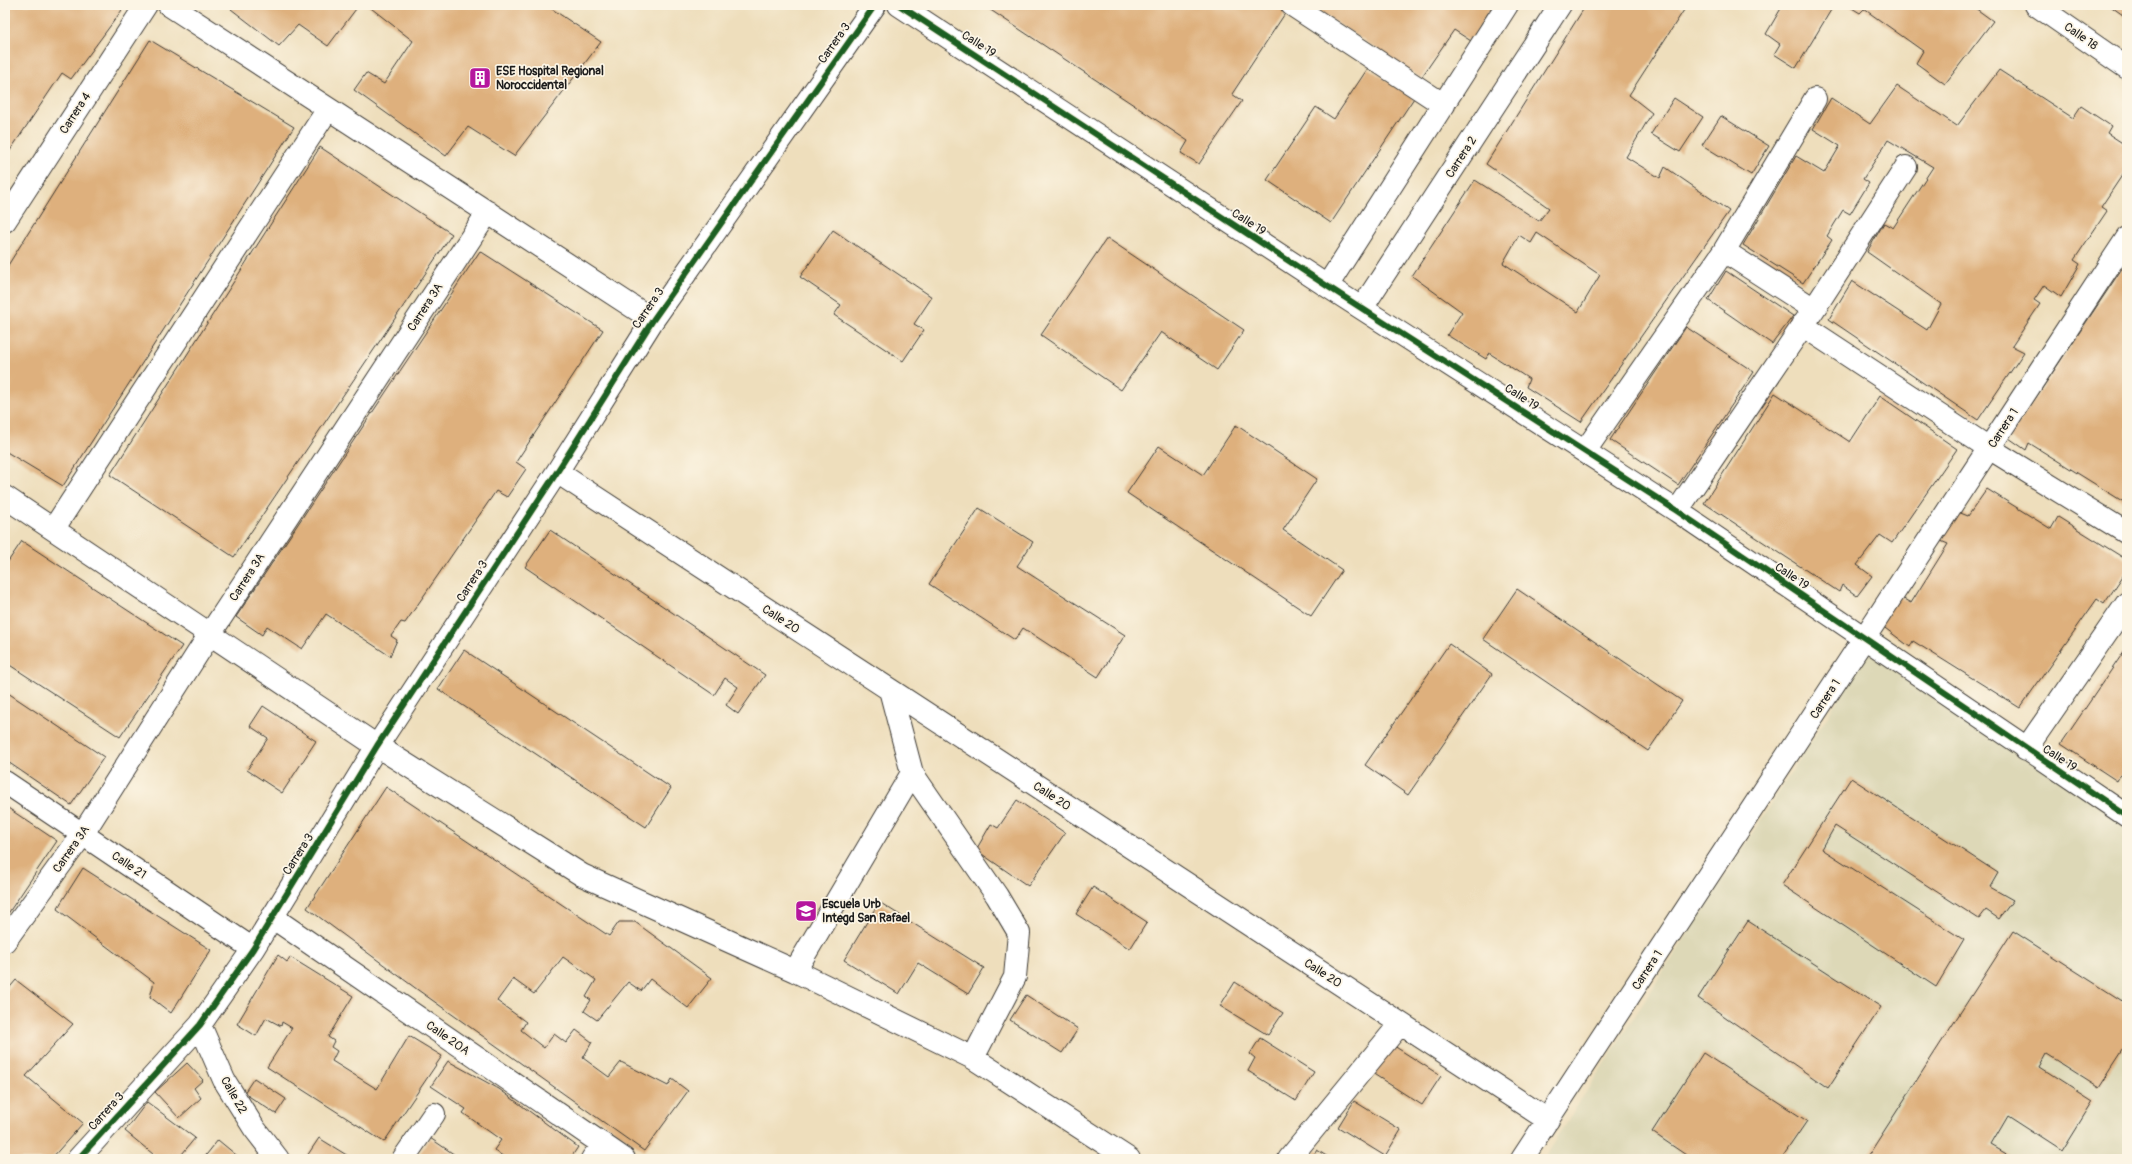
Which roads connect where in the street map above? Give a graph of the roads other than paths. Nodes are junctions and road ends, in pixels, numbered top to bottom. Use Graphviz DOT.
graph roads {
  1 [pos="146,5"];
  2 [pos="170,5"];
  3 [pos="875,5"];
  4 [pos="899,5"];
  5 [pos="1292,5"];
  6 [pos="1507,5"];
  7 [pos="1560,5"];
  8 [pos="2036,5"];
  9 [pos="2127,68"];
  10 [pos="1815,100"];
  11 [pos="1444,105"];
  12 [pos="328,109"];
  13 [pos="1906,167"];
  14 [pos="488,212"];
  15 [pos="5,221"];
  16 [pos="2127,238"];
  17 [pos="1724,251"];
  18 [pos="1327,286"];
  19 [pos="1362,308"];
  20 [pos="1808,317"];
  21 [pos="652,320"];
  22 [pos="1989,448"];
  23 [pos="1585,451"];
  24 [pos="557,472"];
  25 [pos="5,497"];
  26 [pos="1677,511"];
  27 [pos="54,528"];
  28 [pos="2127,533"];
  29 [pos="2127,603"];
  30 [pos="210,634"];
  31 [pos="1864,639"];
  32 [pos="890,690"];
  33 [pos="377,746"];
  34 [pos="2026,749"];
  35 [pos="912,773"];
  36 [pos="5,782"];
  37 [pos="2127,816"];
  38 [pos="82,834"];
  39 [pos="272,917"];
  40 [pos="5,941"];
  41 [pos="253,948"];
  42 [pos="796,971"];
  43 [pos="1400,1024"];
  44 [pos="200,1025"];
  45 [pos="973,1058"];
  46 [pos="434,1114"];
  47 [pos="1548,1120"];
  48 [pos="597,1151"];
  49 [pos="78,1159"];
  50 [pos="278,1159"];
  51 [pos="403,1159"];
  52 [pos="624,1159"];
  53 [pos="1129,1159"];
  54 [pos="1289,1159"];
  55 [pos="1522,1159"];
  1 -- 15 [label="street, Carrera 4"];
  2 -- 12 [label="street"];
  3 -- 21 [label="street, Carrera 3"];
  4 -- 18 [label="street, Calle 19"];
  5 -- 11 [label="street"];
  6 -- 11 [label="street"];
  7 -- 19 [label="street, Carrera 2"];
  8 -- 9 [label="street, Calle 18"];
  10 -- 17 [label="street"];
  11 -- 18 [label="street"];
  12 -- 14 [label="street"];
  12 -- 27 [label="street"];
  13 -- 20 [label="street"];
  14 -- 21 [label="street"];
  14 -- 30 [label="street, Carrera 3A"];
  16 -- 22 [label="street, Carrera 1"];
  17 -- 20 [label="street"];
  17 -- 23 [label="street"];
  18 -- 19 [label="street, Calle 19"];
  19 -- 23 [label="street, Calle 19"];
  20 -- 22 [label="street"];
  20 -- 26 [label="street"];
  21 -- 24 [label="street, Carrera 3"];
  22 -- 28 [label="street"];
  22 -- 31 [label="street, Carrera 1"];
  23 -- 26 [label="street, Calle 19"];
  24 -- 32 [label="street, Calle 20"];
  24 -- 33 [label="street, Carrera 3"];
  25 -- 27 [label="street"];
  26 -- 31 [label="street, Calle 19"];
  27 -- 30 [label="street"];
  29 -- 34 [label="street"];
  30 -- 33 [label="street"];
  30 -- 38 [label="street, Carrera 3A"];
  31 -- 34 [label="street, Calle 19"];
  31 -- 47 [label="street, Carrera 1"];
  32 -- 35 [label="street"];
  32 -- 43 [label="street, Calle 20"];
  33 -- 39 [label="street, Carrera 3"];
  33 -- 42 [label="street"];
  34 -- 37 [label="street, Calle 19"];
  35 -- 42 [label="street"];
  35 -- 45 [label="street"];
  36 -- 38 [label="street, Calle 21"];
  38 -- 40 [label="street, Carrera 3A"];
  38 -- 41 [label="street, Calle 21"];
  39 -- 41 [label="street, Carrera 3"];
  39 -- 48 [label="street, Calle 20A"];
  41 -- 44 [label="street, Carrera 3"];
  42 -- 45 [label="street"];
  43 -- 47 [label="street, Calle 20"];
  43 -- 54 [label="street"];
  44 -- 49 [label="street, Carrera 3"];
  44 -- 50 [label="street, Calle 22"];
  45 -- 53 [label="street"];
  46 -- 51 [label="street"];
  47 -- 55 [label="street, Carrera 1"];
  48 -- 52 [label="street, Calle 20A"];
}
